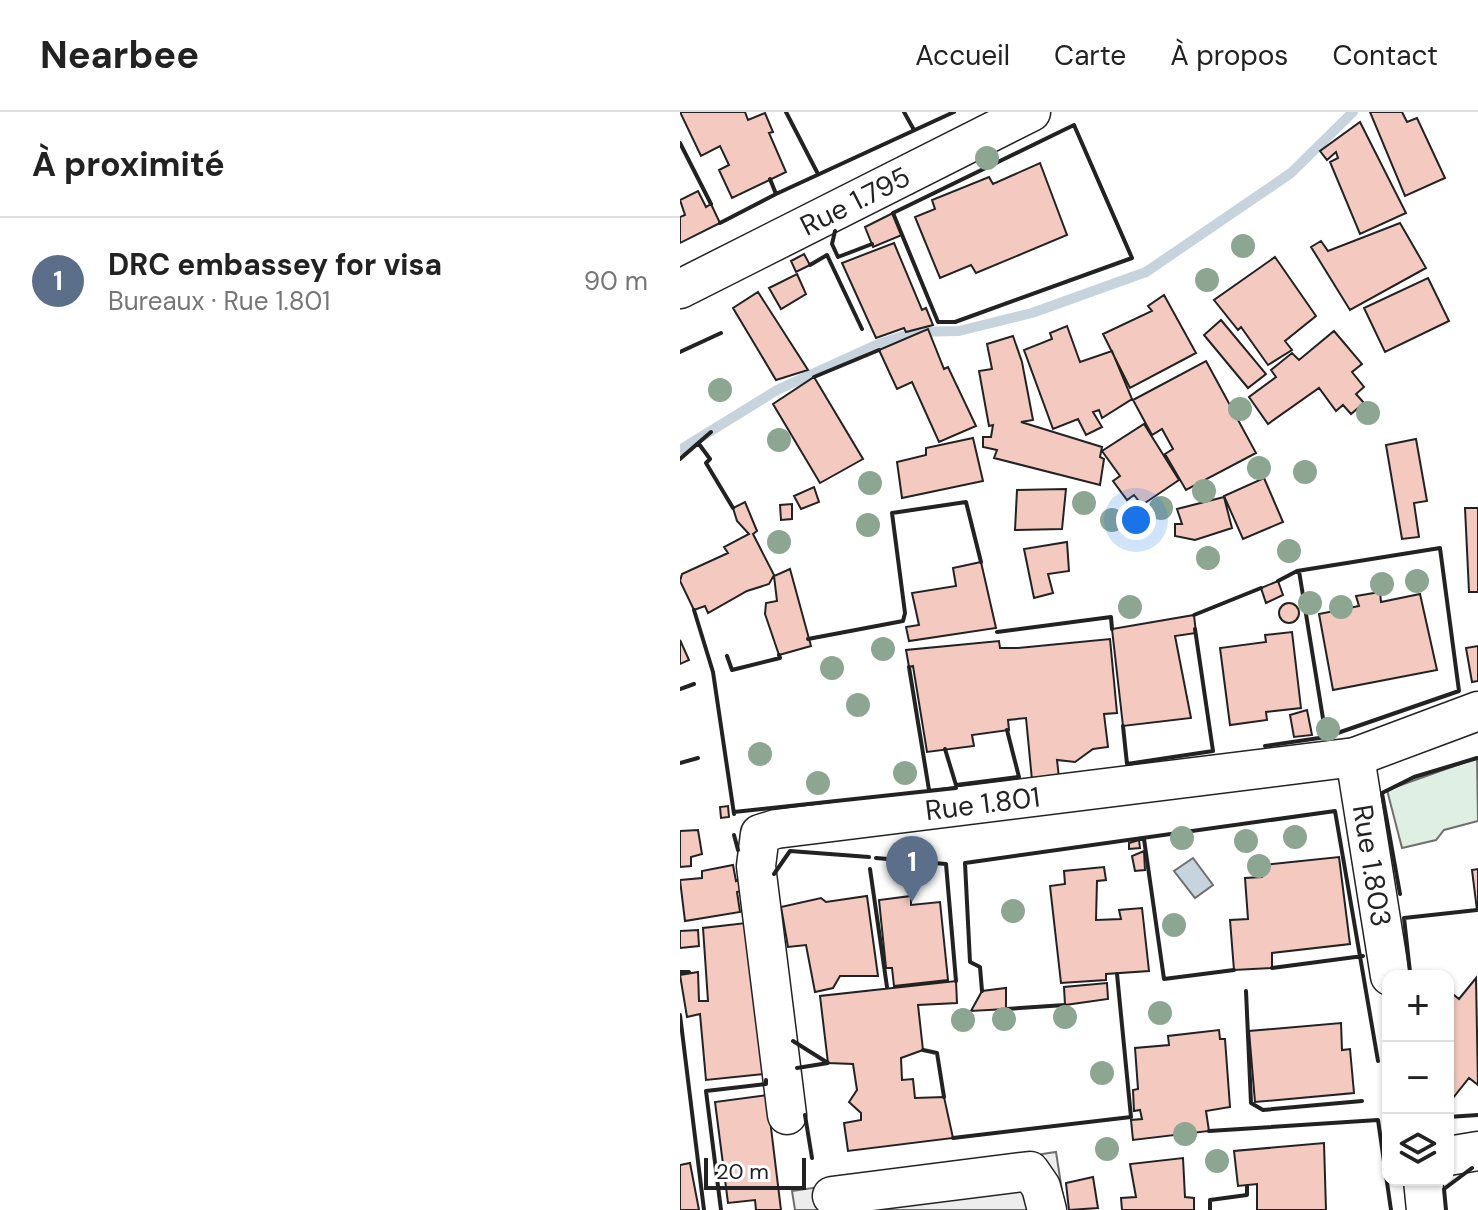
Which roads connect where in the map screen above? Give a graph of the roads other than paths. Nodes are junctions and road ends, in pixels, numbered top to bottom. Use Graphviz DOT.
graph roads {
  1 [pos="1031,112"];
  2 [pos="680,289"];
  3 [pos="1478,711"];
  4 [pos="1355,757"];
  5 [pos="1389,970"];
  6 [pos="787,1115"];
  7 [pos="1478,1151"];
  8 [pos="1454,1155"];
  9 [pos="1424,1186"];
  10 [pos="832,1196"];
  11 [pos="880,1200"];
  12 [pos="1047,1210"];
  13 [pos="1426,1210"];
  1 -- 2 [label="street, Rue 1.795"];
  3 -- 4 [label="street, Rue 1.801"];
  4 -- 5 [label="street, Rue 1.803"];
  4 -- 6 [label="street, Rue 1.801"];
  7 -- 8 [label="street"];
  9 -- 13 [label="street"];
  10 -- 11 [label="street"];
  11 -- 12 [label="street"];
}
